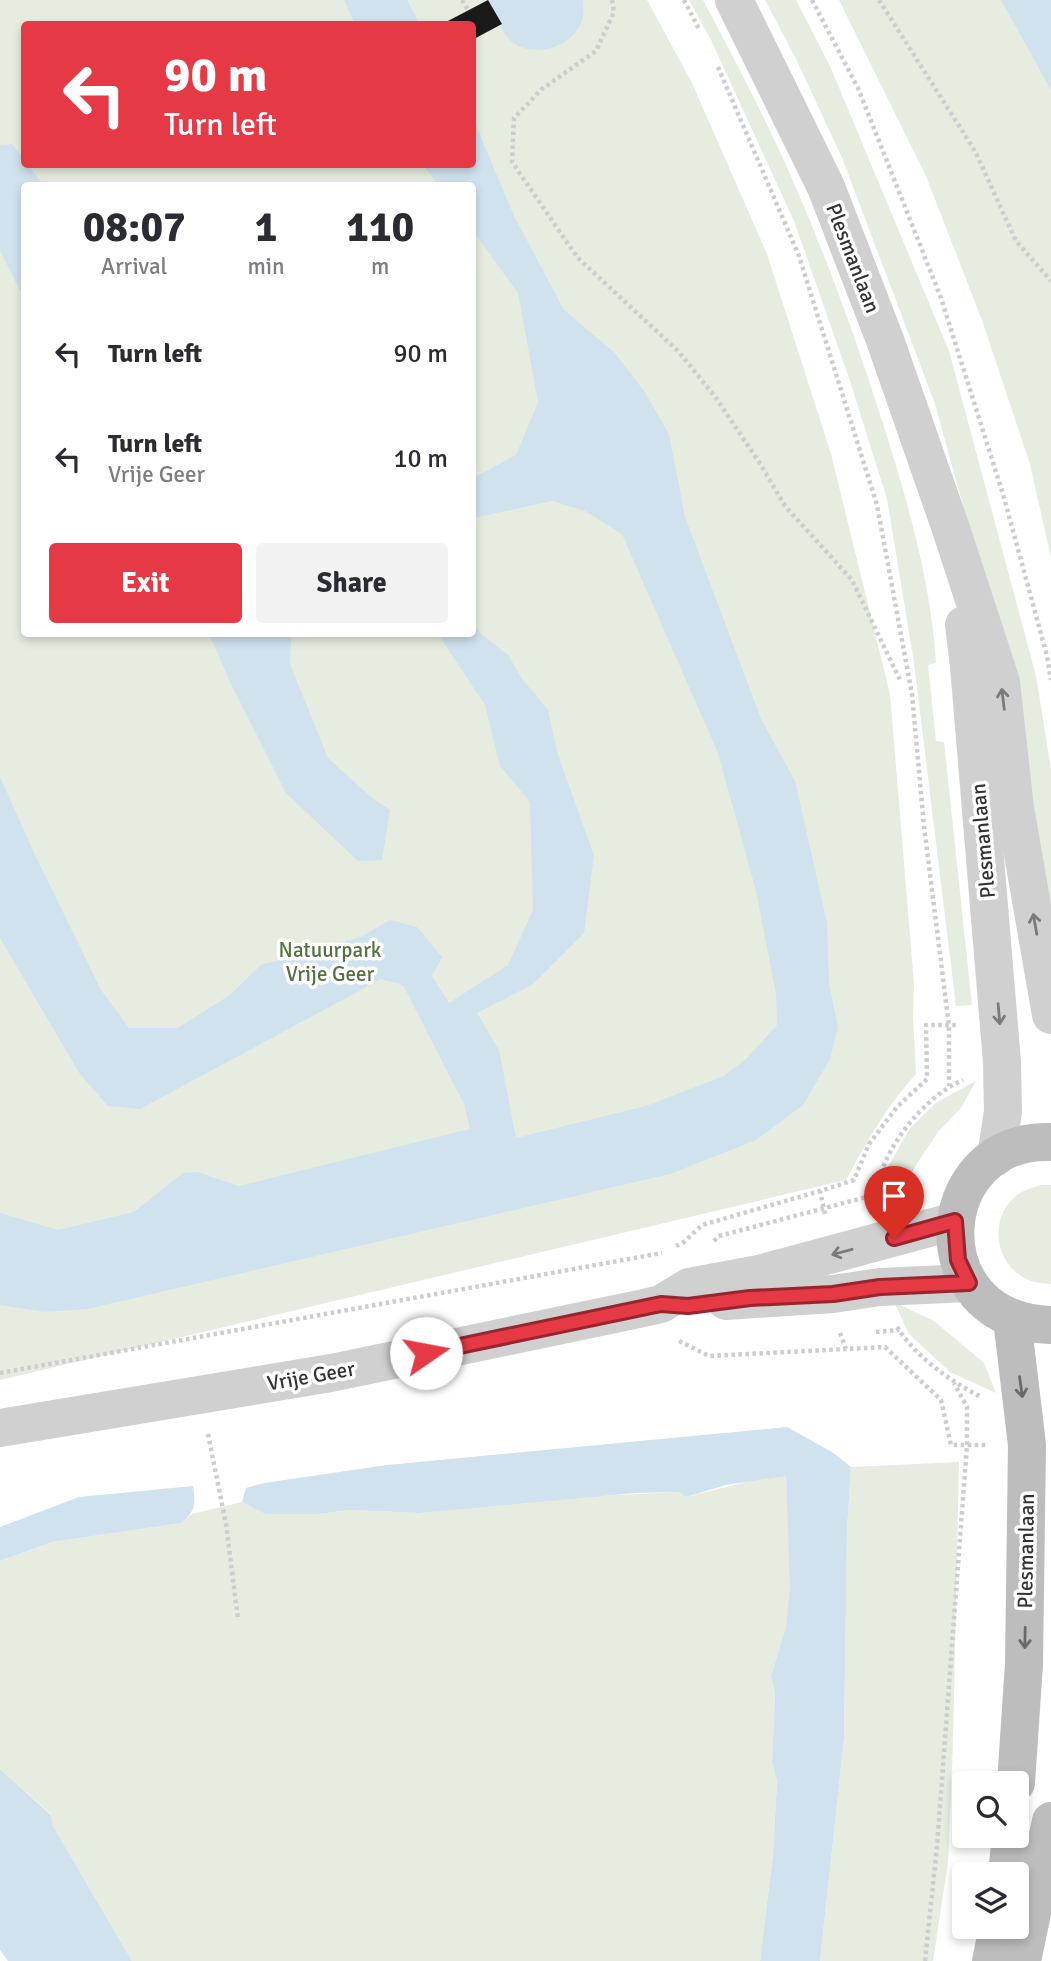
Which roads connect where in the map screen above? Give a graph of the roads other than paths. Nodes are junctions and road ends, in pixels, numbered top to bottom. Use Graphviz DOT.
graph roads {
  1 [pos="734,0"];
  2 [pos="950,526"];
  3 [pos="1051,1015"];
  4 [pos="1051,1142"];
  5 [pos="996,1157"];
  6 [pos="955,1221"];
  7 [pos="969,1283"];
  8 [pos="661,1304"];
  9 [pos="1012,1319"];
  10 [pos="1051,1325"];
  11 [pos="0,1428"];
  12 [pos="1017,1771"];
  13 [pos="1051,1821"];
  14 [pos="995,1939"];
  15 [pos="990,1961"];
  16 [pos="1023,1961"];
  1 -- 2 [label="street, Plesmanlaan"];
  3 -- 2 [label="street, Plesmanlaan, one-way"];
  2 -- 5 [label="street, Plesmanlaan, one-way"];
  4 -- 5 [label="main road"];
  5 -- 6 [label="main road"];
  6 -- 7 [label="main road"];
  6 -- 8 [label="street, Vrije Geer, one-way"];
  7 -- 8 [label="street, Vrije Geer"];
  7 -- 9 [label="main road"];
  8 -- 11 [label="street, Vrije Geer"];
  9 -- 10 [label="main road"];
  9 -- 12 [label="main road, Plesmanlaan, one-way"];
  13 -- 16 [label="main road"];
  14 -- 15 [label="main road"];
}
